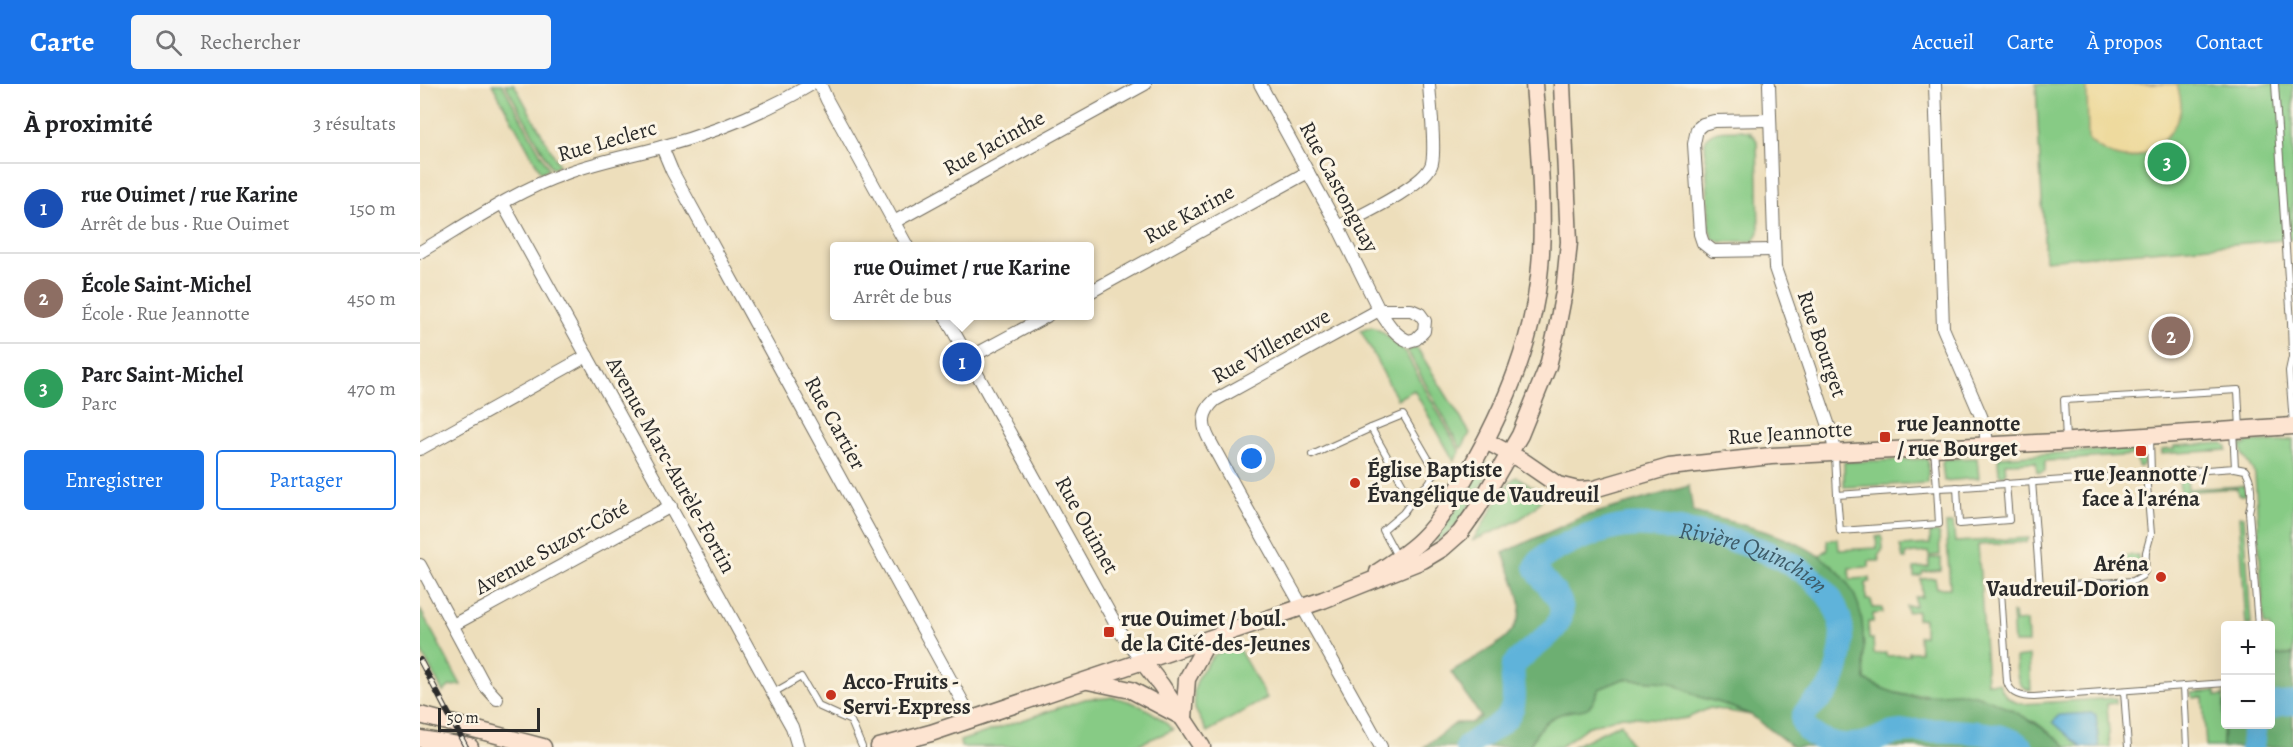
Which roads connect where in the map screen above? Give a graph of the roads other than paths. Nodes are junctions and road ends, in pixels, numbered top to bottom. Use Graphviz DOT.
graph roads {
  1 [pos="812,84"];
  2 [pos="820,84"];
  3 [pos="1145,84"];
  4 [pos="1260,84"];
  5 [pos="1429,84"];
  6 [pos="1534,84"];
  7 [pos="1562,84"];
  8 [pos="1769,84"];
  9 [pos="1935,84"];
  10 [pos="2275,84"];
  11 [pos="1770,120"];
  12 [pos="662,147"];
  13 [pos="1308,172"];
  14 [pos="502,204"];
  15 [pos="894,222"];
  16 [pos="1338,227"];
  17 [pos="906,242"];
  18 [pos="1773,250"];
  19 [pos="420,252"];
  20 [pos="1094,289"];
  21 [pos="1379,310"];
  22 [pos="948,320"];
  23 [pos="1038,320"];
  24 [pos="587,356"];
  25 [pos="969,358"];
  26 [pos="2293,426"];
  27 [pos="1371,428"];
  28 [pos="2236,429"];
  29 [pos="2150,436"];
  30 [pos="1486,441"];
  31 [pos="2066,441"];
  32 [pos="1987,445"];
  33 [pos="420,448"];
  34 [pos="1934,448"];
  35 [pos="1835,451"];
  36 [pos="1510,453"];
  37 [pos="1312,456"];
  38 [pos="2235,468"];
  39 [pos="2149,474"];
  40 [pos="2032,481"];
  41 [pos="2006,483"];
  42 [pos="1428,484"];
  43 [pos="1957,487"];
  44 [pos="1936,488"];
  45 [pos="1838,495"];
  46 [pos="1413,498"];
  47 [pos="1452,501"];
  48 [pos="671,506"];
  49 [pos="1398,558"];
  50 [pos="420,565"];
  51 [pos="1355,587"];
  52 [pos="2040,587"];
  53 [pos="1301,607"];
  54 [pos="2258,621"];
  55 [pos="453,625"];
  56 [pos="1209,639"];
  57 [pos="1143,662"];
  58 [pos="1085,681"];
  59 [pos="2221,683"];
  60 [pos="2184,686"];
  61 [pos="2124,691"];
  62 [pos="773,693"];
  63 [pos="497,699"];
  64 [pos="420,716"];
  65 [pos="1184,718"];
  66 [pos="972,719"];
  67 [pos="420,739"];
  68 [pos="470,747"];
  69 [pos="543,747"];
  70 [pos="798,747"];
  71 [pos="862,747"];
  72 [pos="879,747"];
  73 [pos="1202,747"];
  74 [pos="1381,747"];
  75 [pos="2128,747"];
  76 [pos="2187,747"];
  1 -- 12 [label="street, Rue Leclerc"];
  2 -- 15 [label="street"];
  3 -- 15 [label="street, Rue Jacinthe"];
  4 -- 13 [label="street, Rue Castonguay"];
  5 -- 16 [label="street"];
  6 -- 30 [label="main road"];
  7 -- 36 [label="main road"];
  8 -- 11 [label="street, Rue Bourget"];
  9 -- 32 [label="street"];
  10 -- 26 [label="lane"];
  11 -- 18 [label="street, Rue Bourget"];
  11 -- 18 [label="street"];
  12 -- 14 [label="street, Rue Leclerc"];
  12 -- 66 [label="street, Rue Cartier"];
  13 -- 16 [label="street, Rue Castonguay"];
  13 -- 20 [label="street, Rue Karine"];
  14 -- 19 [label="street, Rue Leclerc"];
  14 -- 24 [label="street, Avenue Marc-Aurèle-Fortin"];
  15 -- 17 [label="street"];
  16 -- 21 [label="street, Rue Castonguay"];
  18 -- 35 [label="street, Rue Bourget"];
  21 -- 53 [label="street, Rue Villeneuve"];
  22 -- 25 [label="street, Rue Ouimet"];
  23 -- 25 [label="street"];
  24 -- 33 [label="street"];
  24 -- 48 [label="street, Avenue Marc-Aurèle-Fortin"];
  25 -- 57 [label="street, Rue Ouimet"];
  26 -- 28 [label="main road, Rue Jeannotte"];
  27 -- 37 [label="lane"];
  27 -- 42 [label="lane"];
  27 -- 46 [label="lane"];
  28 -- 29 [label="main road, Rue Jeannotte"];
  28 -- 31 [label="lane"];
  28 -- 38 [label="lane"];
  29 -- 31 [label="main road, Rue Jeannotte"];
  29 -- 39 [label="lane"];
  30 -- 36 [label="main road, Rue Jeannotte"];
  30 -- 47 [label="main road"];
  31 -- 32 [label="main road, Rue Jeannotte"];
  32 -- 34 [label="main road, Rue Jeannotte"];
  34 -- 35 [label="main road, Rue Jeannotte"];
  34 -- 44 [label="lane"];
  35 -- 36 [label="main road, Rue Jeannotte"];
  35 -- 45 [label="lane"];
  36 -- 51 [label="main road"];
  38 -- 39 [label="lane"];
  38 -- 54 [label="lane"];
  39 -- 40 [label="lane"];
  39 -- 52 [label="lane"];
  40 -- 41 [label="lane"];
  40 -- 52 [label="lane"];
  41 -- 43 [label="lane"];
  41 -- 43 [label="lane"];
  42 -- 46 [label="lane"];
  42 -- 47 [label="lane"];
  43 -- 44 [label="lane"];
  44 -- 45 [label="lane"];
  44 -- 45 [label="lane"];
  46 -- 49 [label="lane"];
  47 -- 49 [label="main road"];
  48 -- 55 [label="street, Avenue Suzor-Côté"];
  48 -- 62 [label="street, Avenue Marc-Aurèle-Fortin"];
  49 -- 51 [label="main road"];
  50 -- 55 [label="street"];
  51 -- 53 [label="main road"];
  52 -- 61 [label="lane"];
  53 -- 56 [label="main road"];
  53 -- 74 [label="street, Rue Villeneuve"];
  55 -- 63 [label="street"];
  56 -- 57 [label="main road"];
  56 -- 65 [label="main road"];
  57 -- 58 [label="main road"];
  57 -- 65 [label="main road, Rue Ouimet"];
  58 -- 65 [label="main road"];
  58 -- 66 [label="main road"];
  59 -- 60 [label="lane"];
  60 -- 61 [label="lane"];
  60 -- 76 [label="lane"];
  61 -- 75 [label="lane"];
  62 -- 70 [label="street, Avenue Marc-Aurèle-Fortin"];
  62 -- 71 [label="lane"];
  64 -- 69 [label="main road"];
  65 -- 73 [label="main road, Rue Ouimet"];
  66 -- 72 [label="main road"];
  67 -- 68 [label="main road"];
}
